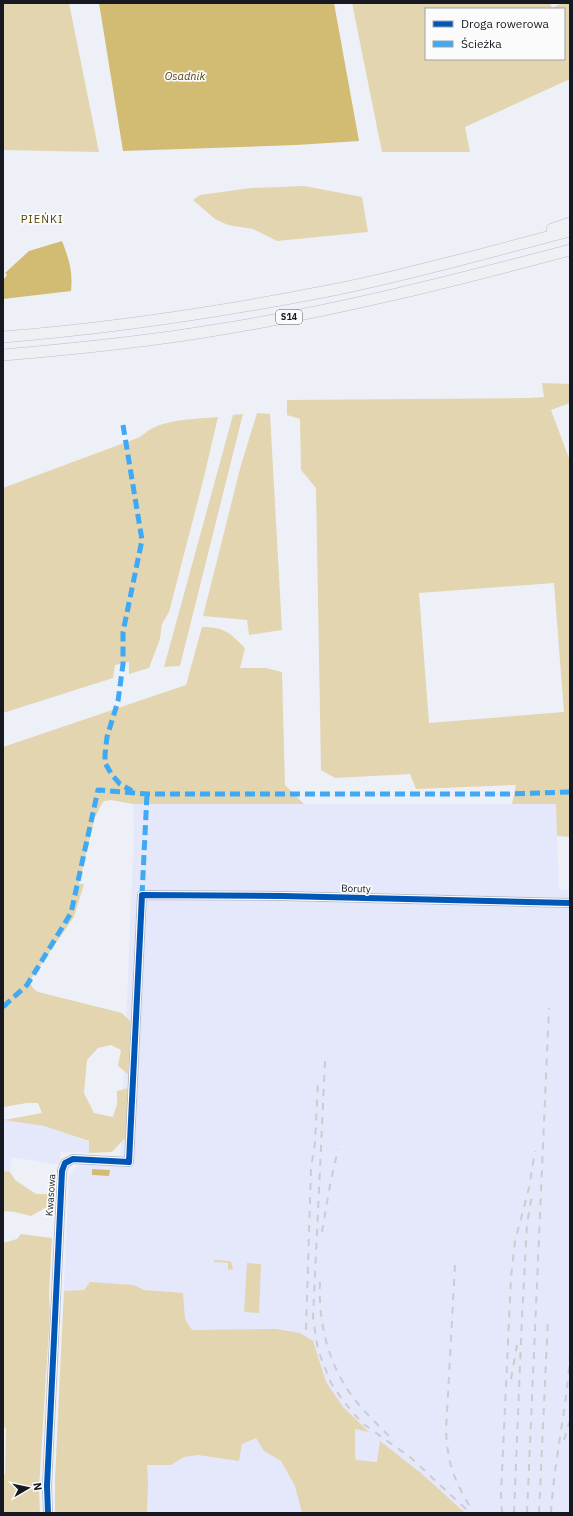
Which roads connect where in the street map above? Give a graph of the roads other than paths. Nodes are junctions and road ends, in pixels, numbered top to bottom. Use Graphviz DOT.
graph roads {
  1 [pos="570,223"];
  2 [pos="570,231"];
  3 [pos="570,250"];
  4 [pos="471,257"];
  5 [pos="3,337"];
  6 [pos="3,355"];
  7 [pos="142,895"];
  8 [pos="570,903"];
  9 [pos="48,1513"];
  1 -- 4 [label="highway"];
  2 -- 4 [label="highway, S14"];
  3 -- 6 [label="highway, S14"];
  4 -- 5 [label="highway, S14"];
  7 -- 8 [label="street, Boruty"];
  7 -- 9 [label="street, Kwasowa"];
}
